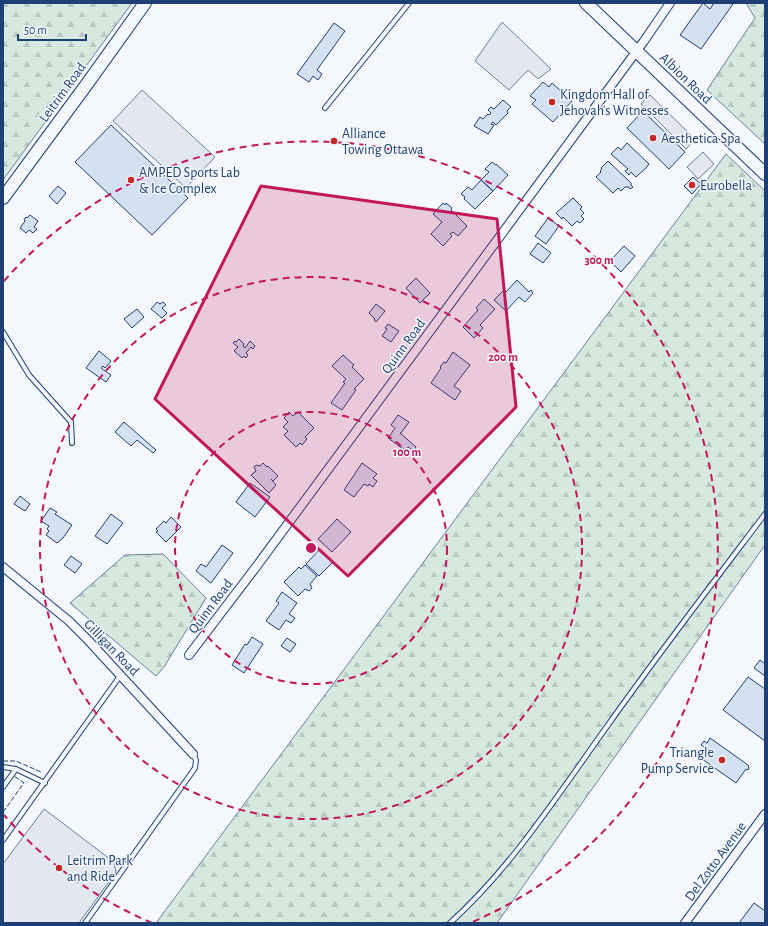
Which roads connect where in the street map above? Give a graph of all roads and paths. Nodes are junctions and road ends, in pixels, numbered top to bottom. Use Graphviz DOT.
graph roads {
  1 [pos="145,3"];
  2 [pos="409,3"];
  3 [pos="586,3"];
  4 [pos="670,3"];
  5 [pos="636,51"];
  6 [pos="325,108"];
  7 [pos="765,174"];
  8 [pos="3,198"];
  9 [pos="3,332"];
  10 [pos="72,443"];
  11 [pos="765,514"];
  12 [pos="3,567"];
  13 [pos="189,655"];
  14 [pos="120,676"];
  15 [pos="193,754"];
  16 [pos="3,767"];
  17 [pos="16,769"];
  18 [pos="45,782"];
  19 [pos="3,787"];
  20 [pos="765,814"];
  21 [pos="3,840"];
  22 [pos="85,923"];
  23 [pos="450,923"];
  24 [pos="685,923"];
  1 -- 8 [label="main road, Leitrim Road"];
  2 -- 6 [label="lane"];
  3 -- 5 [label="main road, Albion Road"];
  4 -- 5 [label="street, Quinn Road"];
  5 -- 7 [label="main road, Albion Road"];
  5 -- 13 [label="street, Quinn Road"];
  9 -- 10 [label="lane"];
  11 -- 23 [label="lane"];
  12 -- 14 [label="street, Gilligan Road"];
  14 -- 15 [label="street, Gilligan Road"];
  14 -- 18 [label="lane"];
  15 -- 22 [label="lane"];
  16 -- 17 [label="lane"];
  17 -- 18 [label="lane"];
  17 -- 19 [label="lane"];
  18 -- 21 [label="lane"];
  20 -- 24 [label="street, Del Zotto Avenue"];
}
